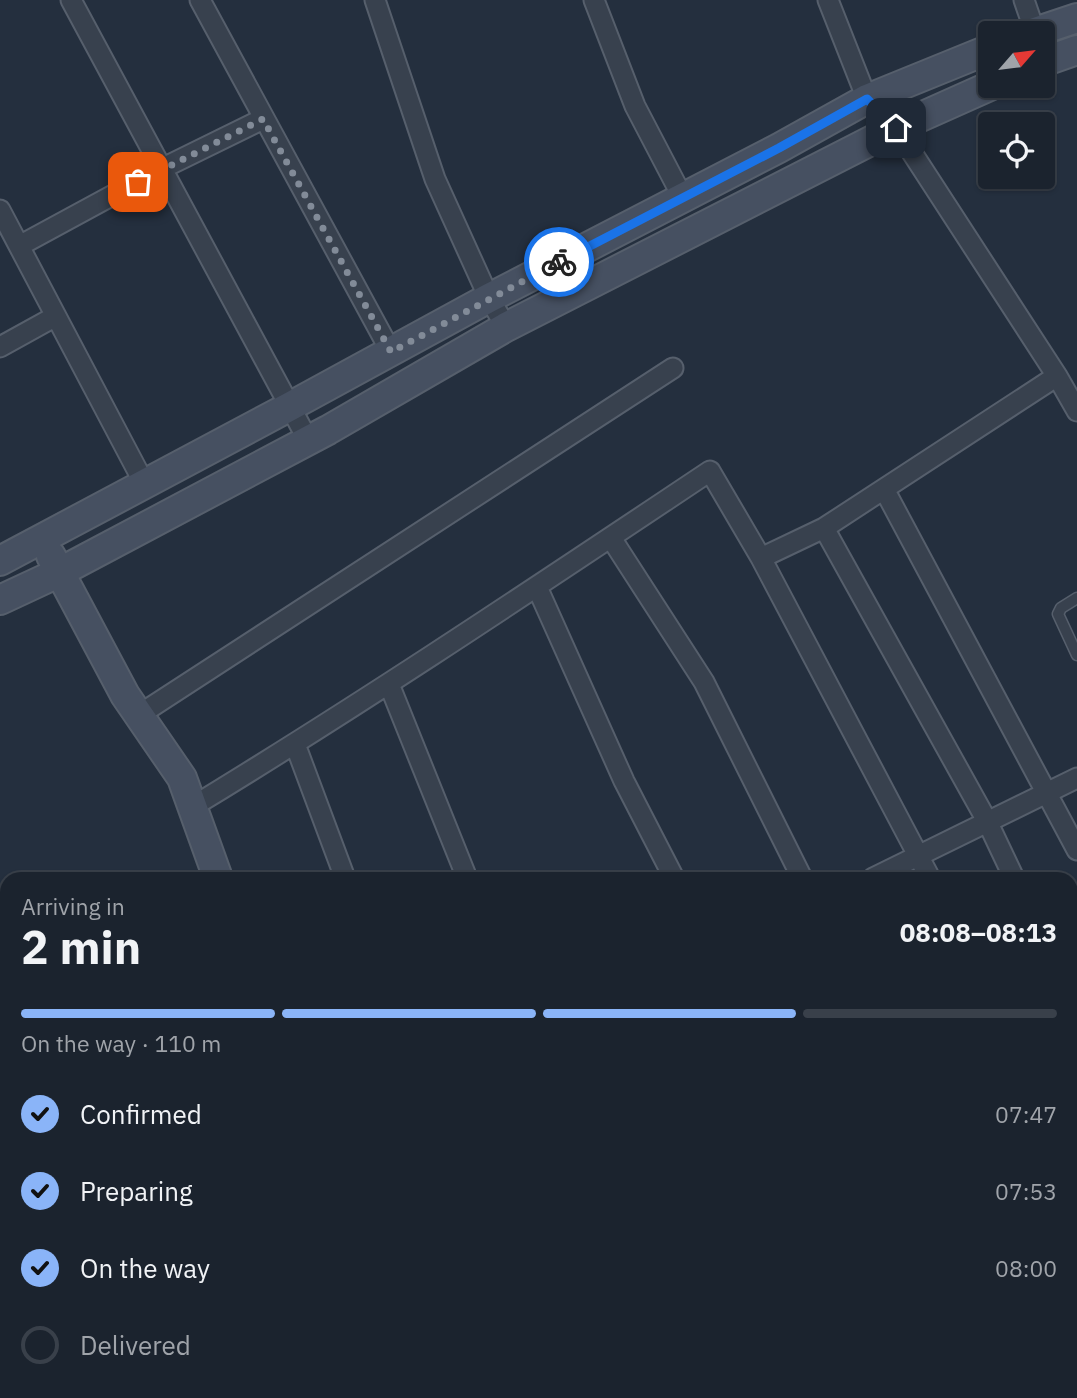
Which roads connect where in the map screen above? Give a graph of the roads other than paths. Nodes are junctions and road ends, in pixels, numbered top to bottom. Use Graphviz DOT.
graph roads {
  1 [pos="71,0"];
  2 [pos="200,0"];
  3 [pos="375,0"];
  4 [pos="594,0"];
  5 [pos="828,0"];
  6 [pos="1024,0"];
  7 [pos="1077,18"];
  8 [pos="1030,21"];
  9 [pos="1055,26"];
  10 [pos="1077,50"];
  11 [pos="978,55"];
  12 [pos="1055,58"];
  13 [pos="978,91"];
  14 [pos="867,99"];
  15 [pos="263,119"];
  16 [pos="896,128"];
  17 [pos="161,169"];
  18 [pos="683,198"];
  19 [pos="0,210"];
  20 [pos="19,246"];
  21 [pos="489,298"];
  22 [pos="56,316"];
  23 [pos="506,327"];
  24 [pos="0,347"];
  25 [pos="391,352"];
  26 [pos="673,368"];
  27 [pos="1057,376"];
  28 [pos="289,407"];
  29 [pos="1077,411"];
  30 [pos="308,440"];
  31 [pos="144,483"];
  32 [pos="884,489"];
  33 [pos="824,528"];
  34 [pos="611,538"];
  35 [pos="41,539"];
  36 [pos="761,558"];
  37 [pos="0,561"];
  38 [pos="60,572"];
  39 [pos="537,587"];
  40 [pos="1077,598"];
  41 [pos="0,600"];
  42 [pos="1077,655"];
  43 [pos="389,684"];
  44 [pos="139,715"];
  45 [pos="295,744"];
  46 [pos="1077,778"];
  47 [pos="1047,793"];
  48 [pos="192,807"];
  49 [pos="987,821"];
  50 [pos="1077,850"];
  51 [pos="919,858"];
  52 [pos="216,872"];
  53 [pos="343,872"];
  54 [pos="465,872"];
  55 [pos="671,872"];
  56 [pos="799,872"];
  57 [pos="887,872"];
  58 [pos="927,872"];
  59 [pos="1011,872"];
  1 -- 17 [label="street"];
  2 -- 15 [label="street"];
  3 -- 21 [label="street"];
  4 -- 18 [label="street"];
  5 -- 14 [label="street"];
  6 -- 8 [label="street"];
  7 -- 9 [label="street"];
  10 -- 12 [label="street"];
  11 -- 14 [label="street"];
  13 -- 16 [label="street"];
  14 -- 16 [label="street"];
  14 -- 18 [label="street"];
  15 -- 17 [label="street"];
  15 -- 25 [label="street"];
  16 -- 23 [label="street"];
  16 -- 27 [label="street"];
  17 -- 20 [label="street"];
  17 -- 28 [label="street"];
  18 -- 21 [label="street"];
  19 -- 20 [label="street"];
  20 -- 22 [label="street"];
  21 -- 23 [label="street"];
  21 -- 25 [label="street"];
  22 -- 24 [label="street"];
  22 -- 31 [label="street"];
  23 -- 30 [label="street"];
  25 -- 28 [label="street"];
  26 -- 44 [label="street"];
  27 -- 29 [label="street"];
  27 -- 32 [label="street"];
  28 -- 30 [label="street"];
  28 -- 31 [label="street"];
  30 -- 38 [label="street"];
  31 -- 35 [label="street"];
  32 -- 33 [label="street"];
  32 -- 47 [label="street"];
  33 -- 36 [label="street"];
  33 -- 49 [label="street"];
  34 -- 36 [label="street"];
  34 -- 39 [label="street"];
  34 -- 56 [label="street"];
  35 -- 37 [label="street"];
  35 -- 38 [label="street"];
  36 -- 51 [label="street"];
  38 -- 41 [label="street"];
  38 -- 44 [label="street"];
  39 -- 43 [label="street"];
  39 -- 55 [label="street"];
  40 -- 42 [label="lane"];
  43 -- 45 [label="street"];
  43 -- 54 [label="street"];
  44 -- 48 [label="street"];
  45 -- 48 [label="street"];
  45 -- 53 [label="street"];
  46 -- 47 [label="street"];
  47 -- 49 [label="street"];
  47 -- 50 [label="street"];
  48 -- 52 [label="street"];
  49 -- 51 [label="street"];
  49 -- 59 [label="street"];
  51 -- 57 [label="street"];
  51 -- 58 [label="street"];
}
